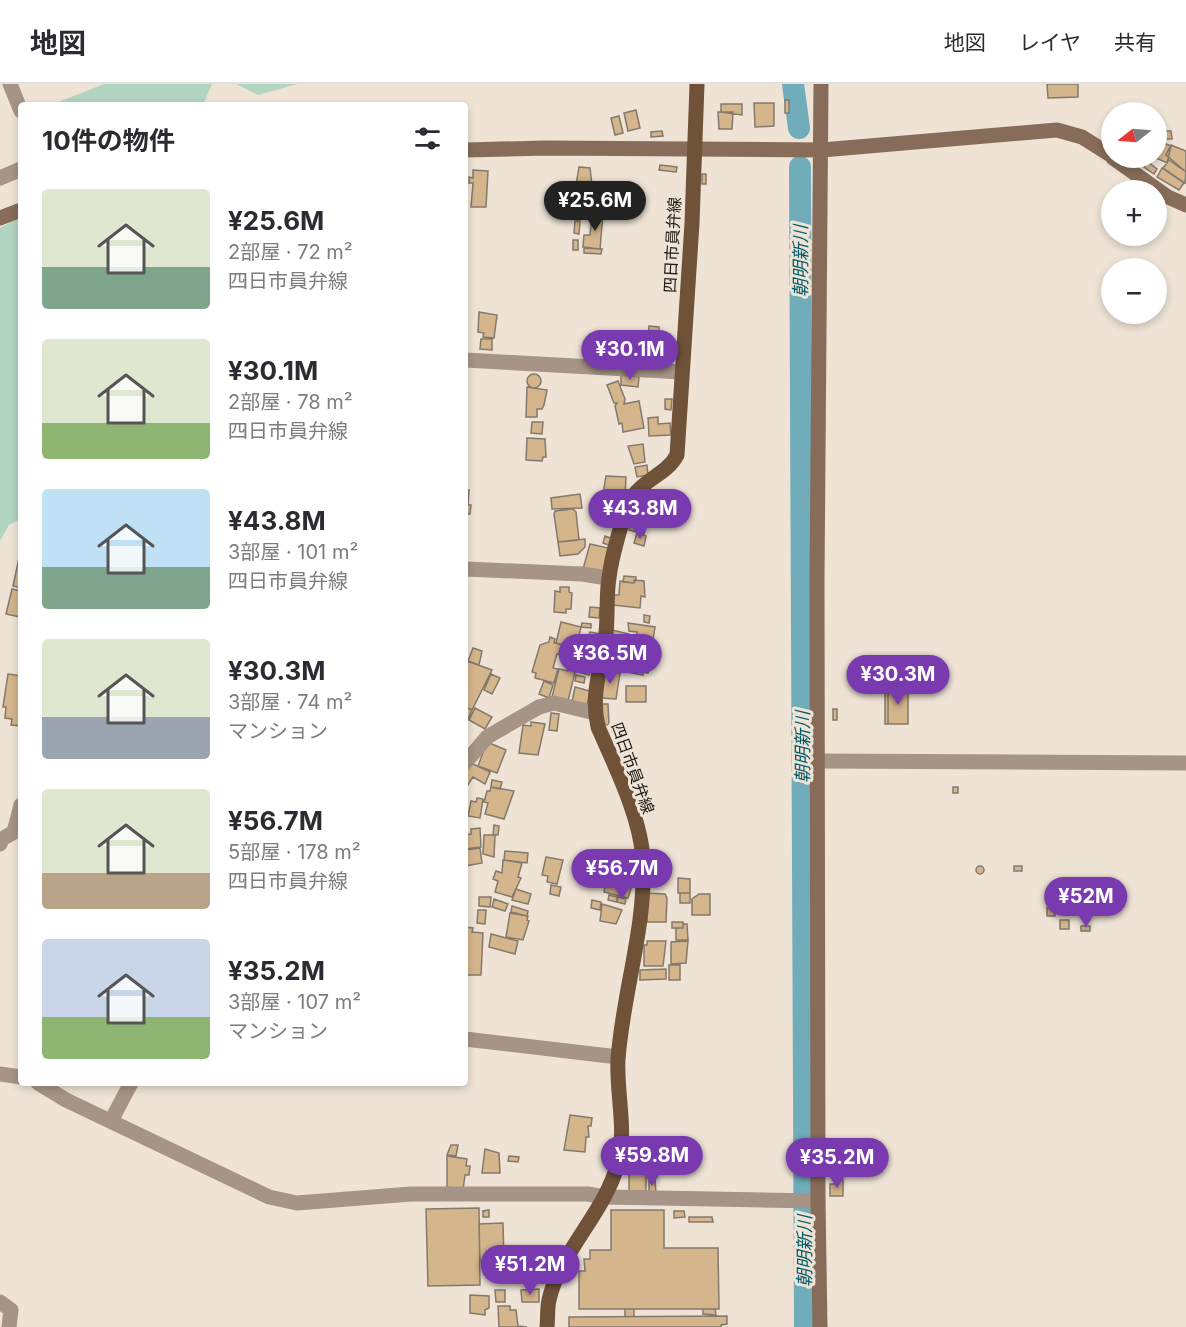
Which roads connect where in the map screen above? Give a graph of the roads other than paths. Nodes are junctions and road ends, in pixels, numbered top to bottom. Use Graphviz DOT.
graph roads {
  1 [pos="10,84"];
  2 [pos="697,84"];
  3 [pos="821,84"];
  4 [pos="18,104"];
  5 [pos="695,149"];
  6 [pos="468,150"];
  7 [pos="822,150"];
  8 [pos="1101,150"];
  9 [pos="1127,168"];
  10 [pos="18,170"];
  11 [pos="0,178"];
  12 [pos="1186,205"];
  13 [pos="18,211"];
  14 [pos="0,218"];
  15 [pos="468,360"];
  16 [pos="682,372"];
  17 [pos="468,568"];
  18 [pos="608,578"];
  19 [pos="595,713"];
  20 [pos="468,759"];
  21 [pos="818,761"];
  22 [pos="1186,763"];
  23 [pos="18,834"];
  24 [pos="0,844"];
  25 [pos="468,1039"];
  26 [pos="618,1057"];
  27 [pos="0,1074"];
  28 [pos="18,1077"];
  29 [pos="43,1086"];
  30 [pos="129,1086"];
  31 [pos="112,1119"];
  32 [pos="605,1197"];
  33 [pos="809,1201"];
  34 [pos="0,1302"];
  35 [pos="9,1327"];
  36 [pos="547,1327"];
  37 [pos="820,1327"];
  1 -- 4 [label="street"];
  2 -- 5 [label="main road, 四日市員弁線"];
  3 -- 7 [label="street"];
  5 -- 6 [label="street"];
  5 -- 7 [label="street"];
  5 -- 16 [label="main road, 四日市員弁線"];
  7 -- 8 [label="street"];
  7 -- 21 [label="street"];
  9 -- 12 [label="street"];
  10 -- 11 [label="street"];
  13 -- 14 [label="street"];
  15 -- 16 [label="street"];
  16 -- 18 [label="main road, 四日市員弁線"];
  17 -- 18 [label="street"];
  18 -- 19 [label="main road, 四日市員弁線"];
  19 -- 20 [label="street"];
  19 -- 26 [label="main road, 四日市員弁線"];
  21 -- 22 [label="street"];
  21 -- 33 [label="street"];
  23 -- 24 [label="street"];
  25 -- 26 [label="street"];
  26 -- 32 [label="main road, 四日市員弁線"];
  27 -- 28 [label="street"];
  29 -- 31 [label="street"];
  30 -- 31 [label="street"];
  31 -- 32 [label="street"];
  32 -- 33 [label="street"];
  32 -- 36 [label="main road, 四日市員弁線"];
  33 -- 37 [label="street"];
  34 -- 35 [label="street"];
}
